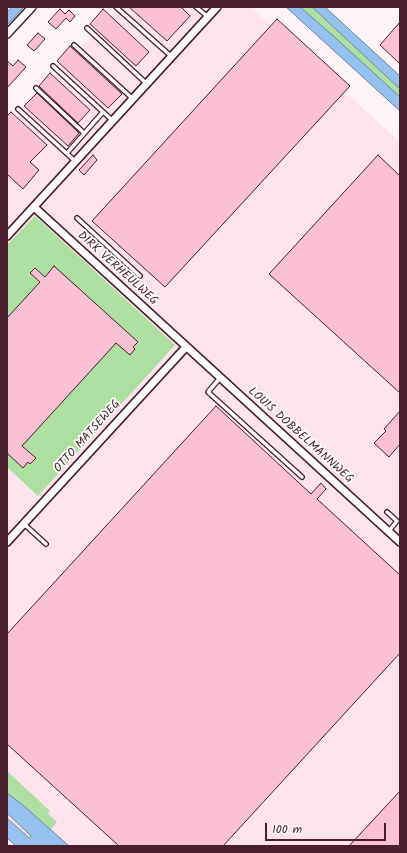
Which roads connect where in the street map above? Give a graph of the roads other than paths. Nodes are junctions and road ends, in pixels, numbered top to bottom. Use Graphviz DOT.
graph roads {
  1 [pos="32,7"];
  2 [pos="116,7"];
  3 [pos="196,7"];
  4 [pos="217,7"];
  5 [pos="208,17"];
  6 [pos="87,28"];
  7 [pos="7,34"];
  8 [pos="74,45"];
  9 [pos="172,57"];
  10 [pos="53,66"];
  11 [pos="147,84"];
  12 [pos="36,88"];
  13 [pos="133,99"];
  14 [pos="18,109"];
  15 [pos="103,112"];
  16 [pos="113,121"];
  17 [pos="84,133"];
  18 [pos="67,153"];
  19 [pos="76,161"];
  20 [pos="34,207"];
  21 [pos="77,218"];
  22 [pos="7,236"];
  23 [pos="140,276"];
  24 [pos="186,347"];
  25 [pos="220,378"];
  26 [pos="302,477"];
  27 [pos="387,512"];
  28 [pos="24,524"];
  29 [pos="388,532"];
  30 [pos="7,542"];
  31 [pos="400,542"];
  32 [pos="46,544"];
  1 -- 7 [label="street"];
  2 -- 9 [label="lane"];
  3 -- 5 [label="lane"];
  4 -- 5 [label="street"];
  5 -- 9 [label="street"];
  6 -- 11 [label="lane"];
  8 -- 13 [label="lane"];
  9 -- 11 [label="street"];
  10 -- 15 [label="lane"];
  11 -- 13 [label="street"];
  12 -- 17 [label="lane"];
  13 -- 16 [label="street"];
  14 -- 18 [label="lane"];
  15 -- 16 [label="lane"];
  15 -- 17 [label="lane"];
  16 -- 19 [label="street"];
  17 -- 18 [label="lane"];
  18 -- 19 [label="lane"];
  19 -- 20 [label="street"];
  20 -- 22 [label="street"];
  20 -- 24 [label="street, DIRK VERHEULWEG"];
  21 -- 23 [label="lane"];
  24 -- 25 [label="street, LOUIS DOBBELMANNWEG"];
  24 -- 28 [label="street, OTTO MATSEWEG"];
  25 -- 26 [label="lane"];
  25 -- 29 [label="street, LOUIS DOBBELMANNWEG"];
  27 -- 29 [label="lane"];
  28 -- 30 [label="street, OTTO MATSEWEG"];
  28 -- 32 [label="lane"];
  29 -- 31 [label="street, LOUIS DOBBELMANNWEG"];
}
